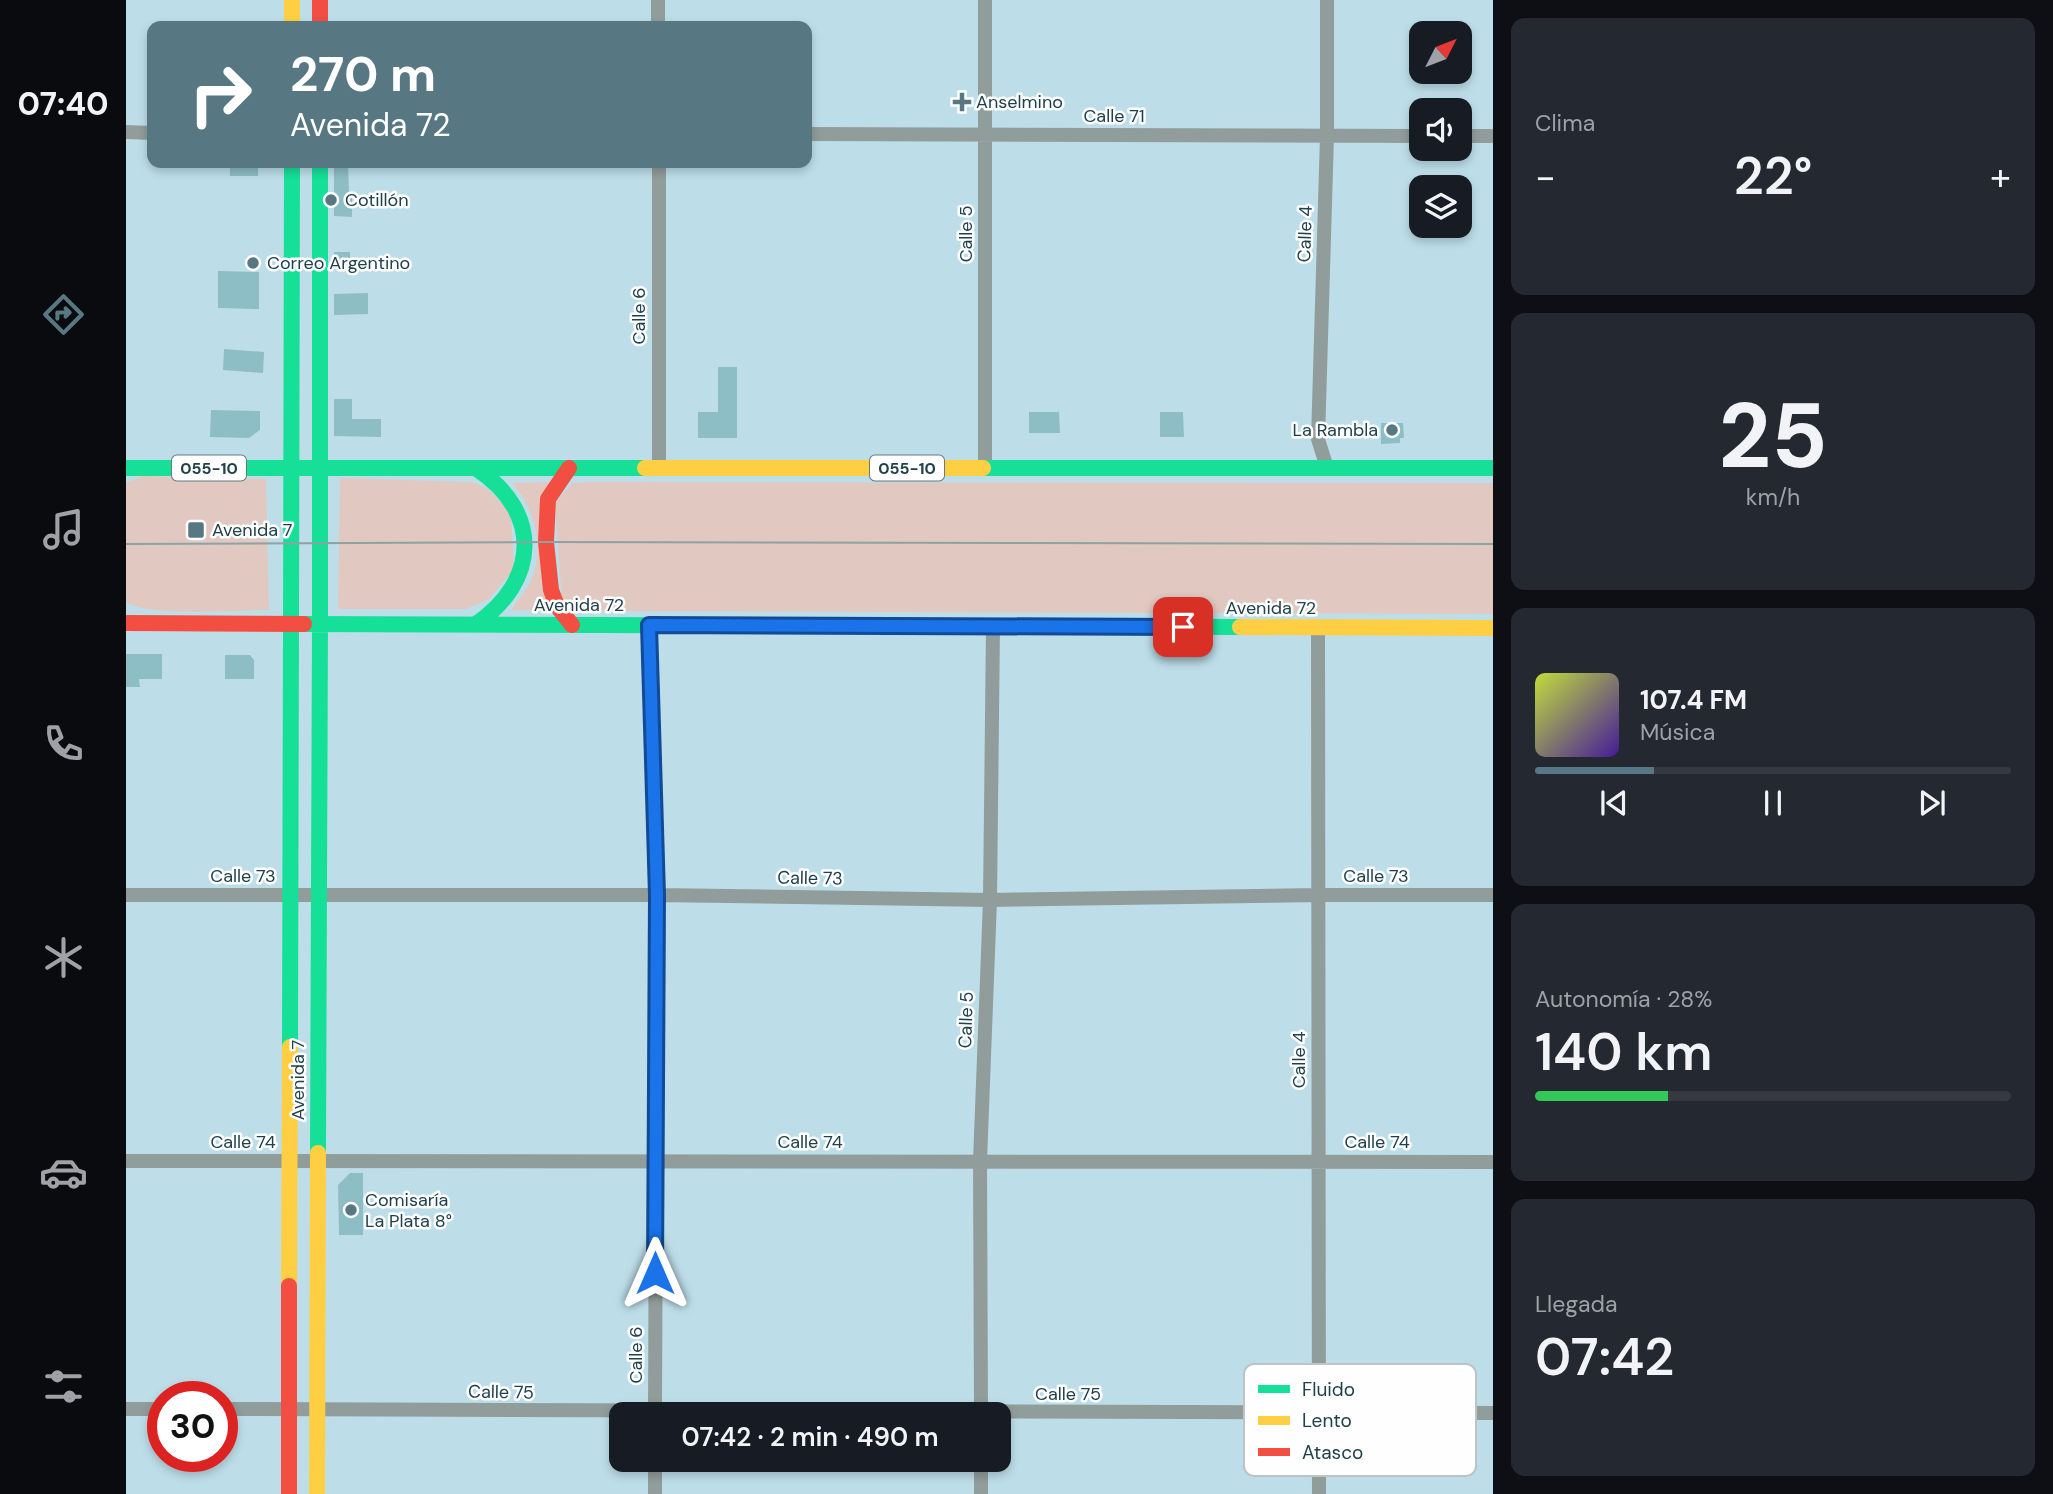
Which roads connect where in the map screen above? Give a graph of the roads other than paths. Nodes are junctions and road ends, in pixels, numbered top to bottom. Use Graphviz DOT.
graph roads {
  1 [pos="292,0"];
  2 [pos="320,0"];
  3 [pos="658,0"];
  4 [pos="985,0"];
  5 [pos="1327,0"];
  6 [pos="292,21"];
  7 [pos="320,21"];
  8 [pos="658,21"];
  9 [pos="126,132"];
  10 [pos="147,133"];
  11 [pos="812,134"];
  12 [pos="985,135"];
  13 [pos="1327,136"];
  14 [pos="1409,136"];
  15 [pos="1472,136"];
  16 [pos="1493,136"];
  17 [pos="292,168"];
  18 [pos="320,168"];
  19 [pos="659,168"];
  20 [pos="292,468"];
  21 [pos="320,468"];
  22 [pos="569,468"];
  23 [pos="659,468"];
  24 [pos="985,468"];
  25 [pos="1327,468"];
  26 [pos="1493,468"];
  27 [pos="127,469"];
  28 [pos="477,469"];
  29 [pos="130,621"];
  30 [pos="291,624"];
  31 [pos="476,624"];
  32 [pos="320,625"];
  33 [pos="572,625"];
  34 [pos="649,625"];
  35 [pos="1318,627"];
  36 [pos="993,628"];
  37 [pos="1493,628"];
  38 [pos="126,895"];
  39 [pos="290,895"];
  40 [pos="318,895"];
  41 [pos="657,895"];
  42 [pos="1318,895"];
  43 [pos="1493,895"];
  44 [pos="990,901"];
  45 [pos="126,1161"];
  46 [pos="290,1161"];
  47 [pos="317,1161"];
  48 [pos="656,1161"];
  49 [pos="980,1161"];
  50 [pos="1318,1162"];
  51 [pos="1493,1162"];
  52 [pos="1319,1364"];
  53 [pos="655,1402"];
  54 [pos="981,1402"];
  55 [pos="126,1409"];
  56 [pos="147,1409"];
  57 [pos="238,1409"];
  58 [pos="289,1409"];
  59 [pos="318,1409"];
  60 [pos="609,1412"];
  61 [pos="1011,1413"];
  62 [pos="1244,1413"];
  63 [pos="655,1472"];
  64 [pos="981,1472"];
  65 [pos="1319,1476"];
  66 [pos="289,1494"];
  67 [pos="317,1494"];
  68 [pos="655,1494"];
  69 [pos="981,1494"];
  70 [pos="1319,1494"];
  1 -- 6 [label="main road"];
  2 -- 7 [label="main road"];
  3 -- 8 [label="street"];
  4 -- 12 [label="street, Calle 5"];
  5 -- 13 [label="street, Calle 4"];
  9 -- 10 [label="street"];
  11 -- 12 [label="street, Calle 71"];
  12 -- 13 [label="street, Calle 71"];
  12 -- 24 [label="street, Calle 5"];
  13 -- 14 [label="street, Calle 71"];
  13 -- 25 [label="street, Calle 4"];
  15 -- 16 [label="street"];
  17 -- 20 [label="main road, Avenida 7"];
  18 -- 21 [label="main road, Avenida 7"];
  19 -- 23 [label="street, Calle 6"];
  20 -- 21 [label="main road, 055-10"];
  20 -- 27 [label="main road, 055-10"];
  20 -- 30 [label="main road, Avenida 7"];
  21 -- 28 [label="main road, 055-10"];
  21 -- 32 [label="main road, Avenida 7"];
  22 -- 23 [label="main road, 055-10"];
  22 -- 28 [label="main road, 055-10"];
  22 -- 33 [label="main road"];
  23 -- 24 [label="main road, 055-10"];
  24 -- 25 [label="main road, 055-10"];
  25 -- 26 [label="main road, 055-10"];
  28 -- 31 [label="main road"];
  29 -- 30 [label="main road, Avenida 72"];
  30 -- 32 [label="main road, Avenida 72"];
  30 -- 39 [label="main road, Avenida 7"];
  31 -- 32 [label="main road, Avenida 72"];
  31 -- 33 [label="main road, Avenida 72"];
  32 -- 40 [label="main road, Avenida 7"];
  33 -- 34 [label="main road, Avenida 72"];
  34 -- 36 [label="main road, Avenida 72"];
  34 -- 41 [label="street, Calle 6"];
  35 -- 36 [label="main road, Avenida 72"];
  35 -- 37 [label="main road, Avenida 72"];
  35 -- 42 [label="street, Calle 4"];
  36 -- 44 [label="street, Calle 5"];
  38 -- 39 [label="street, Calle 73"];
  39 -- 40 [label="street, Calle 73"];
  39 -- 46 [label="main road, Avenida 7"];
  40 -- 41 [label="street, Calle 73"];
  40 -- 47 [label="main road, Avenida 7"];
  41 -- 44 [label="street, Calle 73"];
  41 -- 48 [label="street, Calle 6"];
  42 -- 43 [label="street, Calle 73"];
  42 -- 44 [label="street, Calle 73"];
  42 -- 50 [label="street, Calle 4"];
  44 -- 49 [label="street, Calle 5"];
  45 -- 46 [label="street, Calle 74"];
  46 -- 47 [label="street, Calle 74"];
  46 -- 58 [label="main road, Avenida 7"];
  47 -- 48 [label="street, Calle 74"];
  47 -- 59 [label="main road, Avenida 7"];
  48 -- 49 [label="street, Calle 74"];
  48 -- 53 [label="street, Calle 6"];
  49 -- 50 [label="street, Calle 74"];
  49 -- 54 [label="street, Calle 5"];
  50 -- 51 [label="street, Calle 74"];
  50 -- 52 [label="street, Calle 4"];
  55 -- 56 [label="street"];
  57 -- 58 [label="street, Calle 75"];
  58 -- 59 [label="street, Calle 75"];
  58 -- 66 [label="main road, Avenida 7"];
  59 -- 60 [label="street, Calle 75"];
  59 -- 67 [label="main road, Avenida 7"];
  61 -- 62 [label="street, Calle 75"];
  63 -- 68 [label="street"];
  64 -- 69 [label="street"];
  65 -- 70 [label="street, Calle 4"];
}
